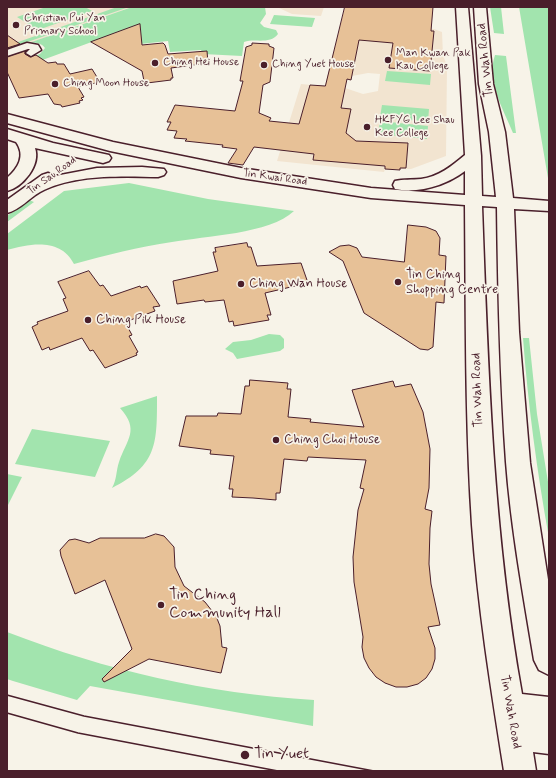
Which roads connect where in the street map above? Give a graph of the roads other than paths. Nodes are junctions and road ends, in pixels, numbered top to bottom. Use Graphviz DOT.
graph roads {
  1 [pos="462,7"];
  2 [pos="480,7"];
  3 [pos="7,53"];
  4 [pos="31,53"];
  5 [pos="7,118"];
  6 [pos="14,137"];
  7 [pos="87,145"];
  8 [pos="66,151"];
  9 [pos="473,156"];
  10 [pos="158,172"];
  11 [pos="326,185"];
  12 [pos="7,186"];
  13 [pos="37,187"];
  14 [pos="7,193"];
  15 [pos="549,206"];
  16 [pos="474,207"];
  17 [pos="7,208"];
  18 [pos="505,209"];
  19 [pos="549,218"];
  20 [pos="549,660"];
  21 [pos="549,712"];
  22 [pos="511,721"];
  23 [pos="549,738"];
  24 [pos="520,771"];
  1 -- 9 [label="main road, Tin Wah Road"];
  2 -- 18 [label="main road, Tin Wah Road"];
  3 -- 4 [label="street"];
  5 -- 7 [label="main road, Tin Kwai Road"];
  6 -- 8 [label="main road, Tin Kwai Road"];
  6 -- 12 [label="main road"];
  7 -- 8 [label="main road, Tin Kwai Road"];
  7 -- 10 [label="main road, Tin Kwai Road"];
  7 -- 11 [label="main road, Tin Kwai Road"];
  7 -- 13 [label="main road, Tin Sau Road"];
  8 -- 14 [label="main road, Tin Sau Road"];
  9 -- 11 [label="main road"];
  9 -- 16 [label="main road, Tin Wah Road"];
  10 -- 13 [label="main road"];
  10 -- 16 [label="main road, Tin Kwai Road"];
  11 -- 16 [label="main road, Tin Kwai Road"];
  13 -- 17 [label="main road, Tin Sau Road"];
  15 -- 18 [label="main road, Tin Kwai Road"];
  16 -- 18 [label="main road, Tin Kwai Road"];
  16 -- 22 [label="main road, Tin Wah Road"];
  18 -- 19 [label="main road, Tin Kwai Road"];
  18 -- 20 [label="main road, Tin Wah Road"];
  21 -- 22 [label="main road"];
  22 -- 23 [label="main road"];
  22 -- 24 [label="main road, Tin Wah Road"];
}
